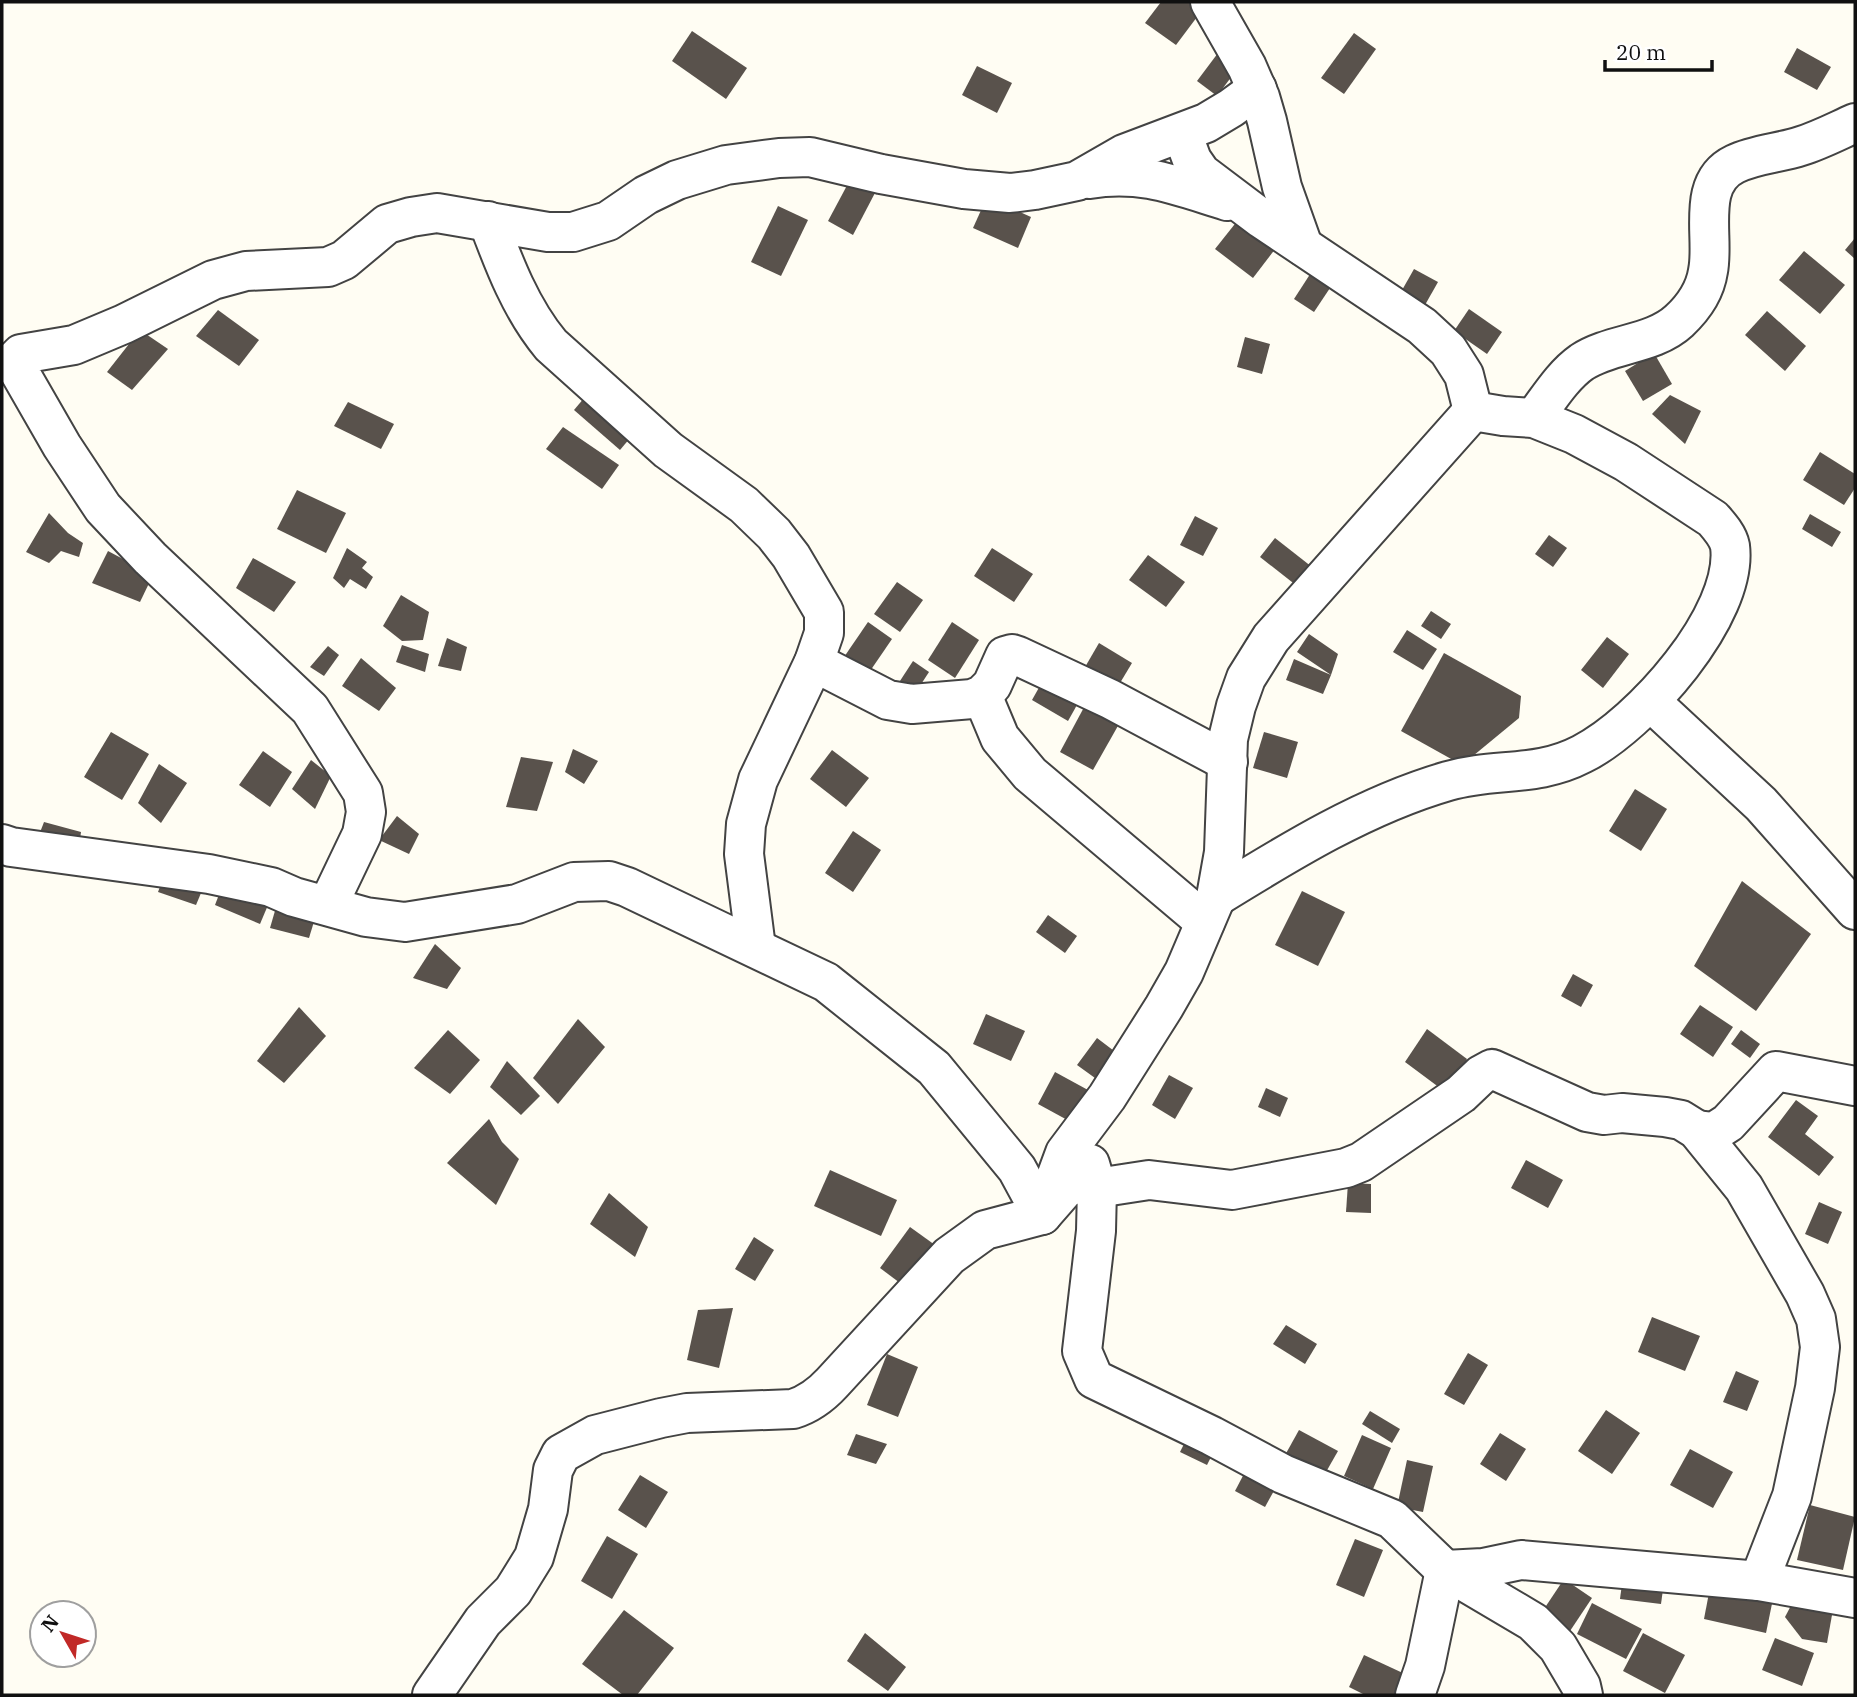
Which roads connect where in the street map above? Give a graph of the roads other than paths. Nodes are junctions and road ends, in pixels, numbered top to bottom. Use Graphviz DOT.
graph roads {
  1 [pos="1210,2"];
  2 [pos="1257,89"];
  3 [pos="1855,123"];
  4 [pos="1182,133"];
  5 [pos="1077,181"];
  6 [pos="1246,207"];
  7 [pos="488,221"];
  8 [pos="1303,246"];
  9 [pos="1473,411"];
  10 [pos="1534,418"];
  11 [pos="814,662"];
  12 [pos="982,695"];
  13 [pos="1650,701"];
  14 [pos="1227,762"];
  15 [pos="2,844"];
  16 [pos="328,905"];
  17 [pos="1210,909"];
  18 [pos="1855,910"];
  19 [pos="756,948"];
  20 [pos="1855,1086"];
  21 [pos="1082,1128"];
  22 [pos="1697,1130"];
  23 [pos="1097,1188"];
  24 [pos="1042,1215"];
  25 [pos="1445,1570"];
  26 [pos="1759,1581"];
  27 [pos="1855,1598"];
  28 [pos="432,1695"];
  29 [pos="1415,1695"];
  30 [pos="1583,1695"];
  1 -- 2 [label="street"];
  2 -- 4 [label="street"];
  2 -- 8 [label="street"];
  3 -- 10 [label="street"];
  4 -- 5 [label="street"];
  4 -- 6 [label="street"];
  5 -- 6 [label="street"];
  5 -- 7 [label="street"];
  6 -- 8 [label="street"];
  7 -- 11 [label="street"];
  7 -- 16 [label="street"];
  8 -- 9 [label="street"];
  9 -- 10 [label="street"];
  9 -- 14 [label="street"];
  10 -- 13 [label="street"];
  11 -- 12 [label="street"];
  11 -- 19 [label="street"];
  12 -- 14 [label="street"];
  12 -- 17 [label="street"];
  13 -- 17 [label="street"];
  13 -- 18 [label="street"];
  14 -- 17 [label="street"];
  15 -- 16 [label="street"];
  16 -- 19 [label="street"];
  17 -- 21 [label="street"];
  19 -- 24 [label="street"];
  20 -- 22 [label="street"];
  21 -- 23 [label="street"];
  21 -- 24 [label="street"];
  22 -- 23 [label="street"];
  22 -- 26 [label="street"];
  23 -- 24 [label="street"];
  23 -- 25 [label="street"];
  24 -- 28 [label="street"];
  25 -- 26 [label="street"];
  25 -- 29 [label="street"];
  25 -- 30 [label="street"];
  26 -- 27 [label="street"];
}
